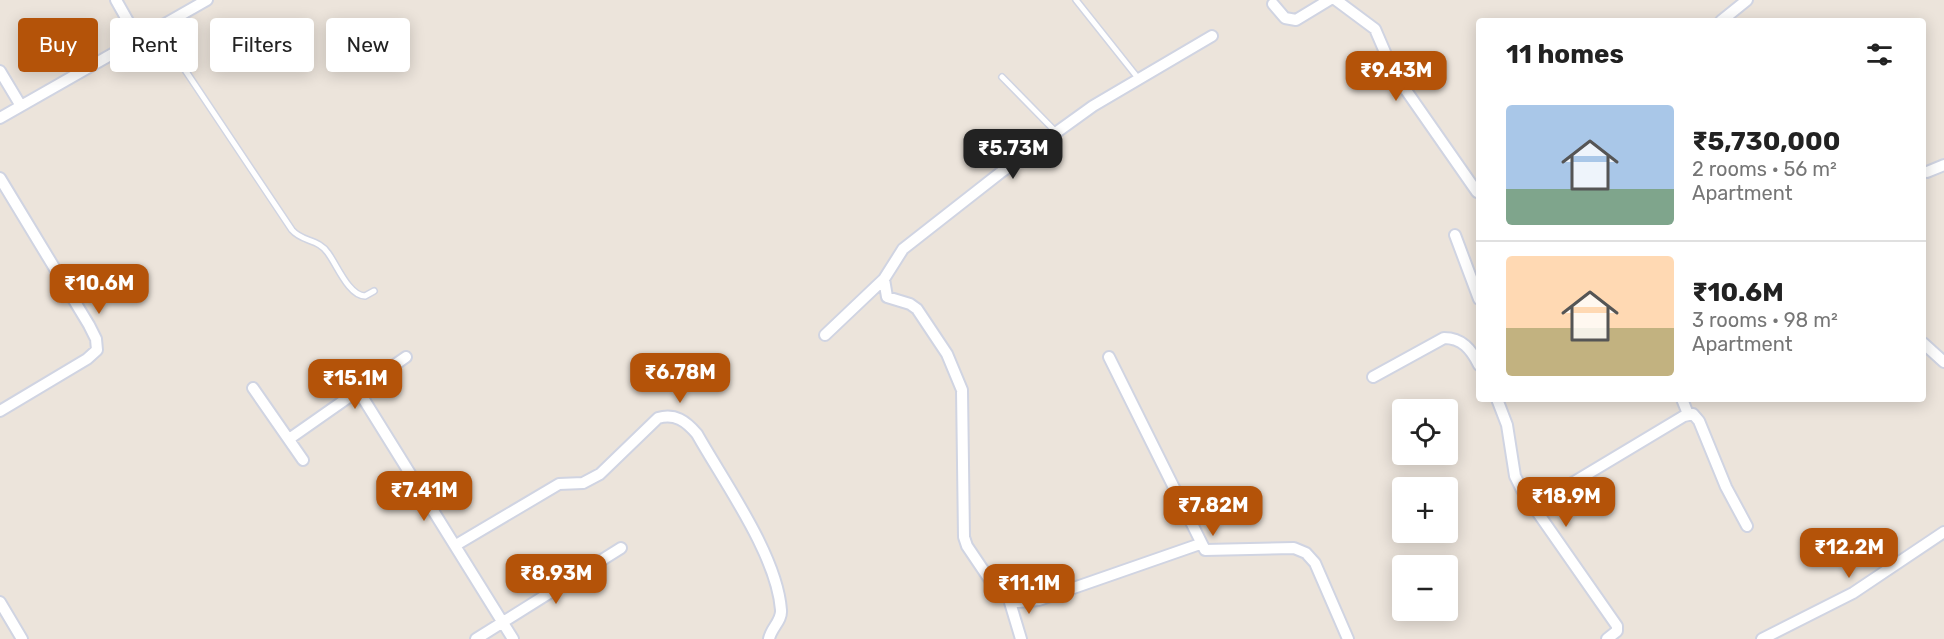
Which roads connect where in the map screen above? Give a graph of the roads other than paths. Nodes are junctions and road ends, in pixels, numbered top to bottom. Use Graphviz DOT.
graph roads {
  1 [pos="116,0"];
  2 [pos="207,0"];
  3 [pos="1076,0"];
  4 [pos="1329,0"];
  5 [pos="1336,0"];
  6 [pos="1747,0"];
  7 [pos="1273,4"];
  8 [pos="126,18"];
  9 [pos="175,18"];
  10 [pos="1725,18"];
  11 [pos="1212,36"];
  12 [pos="110,55"];
  13 [pos="0,71"];
  14 [pos="186,72"];
  15 [pos="1002,77"];
  16 [pos="1138,78"];
  17 [pos="21,106"];
  18 [pos="0,118"];
  19 [pos="1056,132"];
  20 [pos="1944,165"];
  21 [pos="1927,172"];
  22 [pos="0,178"];
  23 [pos="1476,191"];
  24 [pos="1455,236"];
  25 [pos="884,279"];
  26 [pos="374,291"];
  27 [pos="1476,291"];
  28 [pos="825,335"];
  29 [pos="1926,346"];
  30 [pos="406,357"];
  31 [pos="1109,357"];
  32 [pos="1476,358"];
  33 [pos="1944,362"];
  34 [pos="1373,377"];
  35 [pos="253,388"];
  36 [pos="358,390"];
  37 [pos="1498,402"];
  38 [pos="1683,402"];
  39 [pos="0,411"];
  40 [pos="1688,414"];
  41 [pos="289,439"];
  42 [pos="303,460"];
  43 [pos="1534,506"];
  44 [pos="1747,526"];
  45 [pos="1944,532"];
  46 [pos="1200,544"];
  47 [pos="456,545"];
  48 [pos="621,548"];
  49 [pos="1009,599"];
  50 [pos="0,602"];
  51 [pos="504,621"];
  52 [pos="22,639"];
  53 [pos="476,639"];
  54 [pos="513,639"];
  55 [pos="769,639"];
  56 [pos="1021,639"];
  57 [pos="1348,639"];
  58 [pos="1607,639"];
  59 [pos="1762,639"];
  1 -- 8 [label="street"];
  2 -- 9 [label="street"];
  3 -- 16 [label="lane"];
  4 -- 7 [label="street"];
  5 -- 23 [label="street"];
  6 -- 10 [label="street"];
  11 -- 16 [label="street"];
  12 -- 17 [label="street"];
  13 -- 17 [label="street"];
  14 -- 26 [label="lane"];
  15 -- 19 [label="lane"];
  16 -- 19 [label="street"];
  17 -- 18 [label="street"];
  19 -- 25 [label="street"];
  20 -- 21 [label="street"];
  22 -- 39 [label="street"];
  24 -- 27 [label="street"];
  25 -- 28 [label="street"];
  25 -- 49 [label="street"];
  29 -- 33 [label="street"];
  30 -- 36 [label="street"];
  31 -- 46 [label="street"];
  32 -- 34 [label="street"];
  35 -- 41 [label="street"];
  36 -- 41 [label="street"];
  36 -- 47 [label="street"];
  37 -- 43 [label="street"];
  38 -- 40 [label="street"];
  40 -- 43 [label="street"];
  40 -- 44 [label="street"];
  41 -- 42 [label="street"];
  43 -- 58 [label="street"];
  45 -- 59 [label="street"];
  46 -- 49 [label="street"];
  46 -- 57 [label="street"];
  47 -- 51 [label="street"];
  47 -- 55 [label="street"];
  48 -- 51 [label="street"];
  49 -- 56 [label="street"];
  50 -- 52 [label="street"];
  51 -- 53 [label="street"];
  51 -- 54 [label="street"];
}
